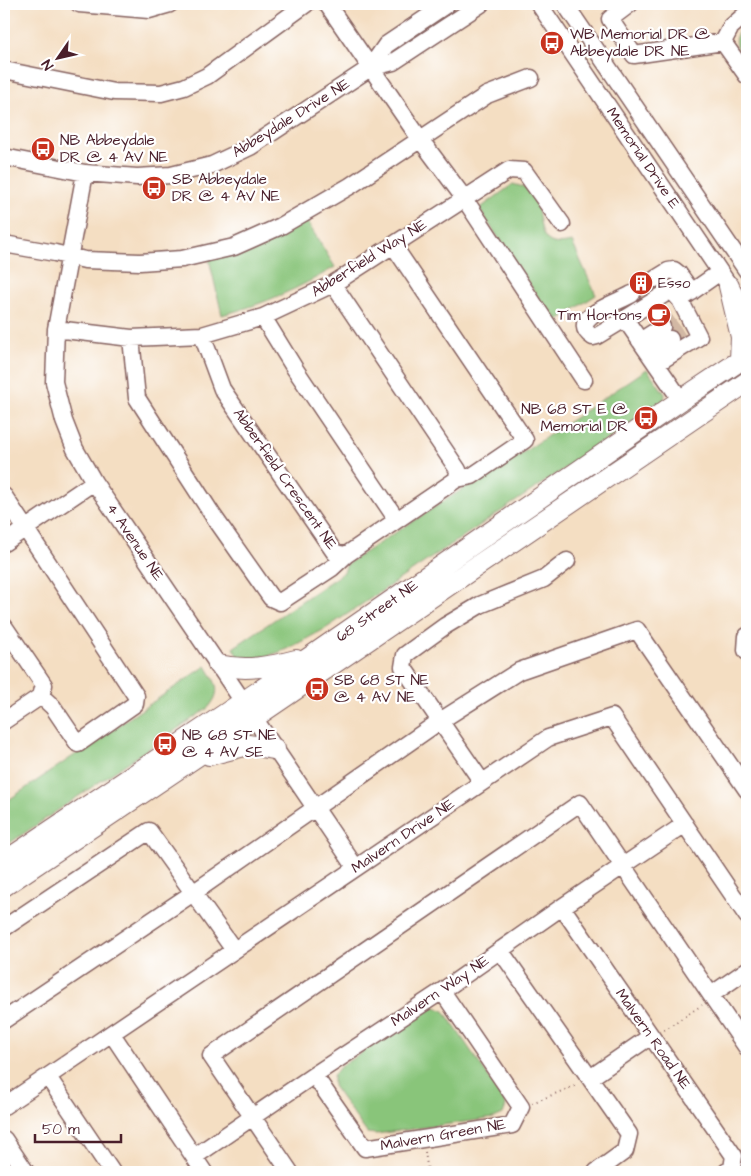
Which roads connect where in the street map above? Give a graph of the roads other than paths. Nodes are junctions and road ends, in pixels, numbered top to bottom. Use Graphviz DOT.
graph roads {
  1 [pos="79,4"];
  2 [pos="170,4"];
  3 [pos="306,4"];
  4 [pos="327,4"];
  5 [pos="448,4"];
  6 [pos="481,4"];
  7 [pos="539,4"];
  8 [pos="565,4"];
  9 [pos="571,4"];
  10 [pos="630,4"];
  11 [pos="747,13"];
  12 [pos="576,20"];
  13 [pos="723,42"];
  14 [pos="370,68"];
  15 [pos="4,70"];
  16 [pos="747,76"];
  17 [pos="531,78"];
  18 [pos="420,139"];
  19 [pos="4,157"];
  20 [pos="85,173"];
  21 [pos="464,198"];
  22 [pos="562,224"];
  23 [pos="4,244"];
  24 [pos="393,245"];
  25 [pos="70,257"];
  26 [pos="747,271"];
  27 [pos="655,279"];
  28 [pos="725,279"];
  29 [pos="334,284"];
  30 [pos="632,294"];
  31 [pos="612,305"];
  32 [pos="747,312"];
  33 [pos="263,318"];
  34 [pos="680,318"];
  35 [pos="623,320"];
  36 [pos="56,329"];
  37 [pos="202,335"];
  38 [pos="131,338"];
  39 [pos="648,353"];
  40 [pos="743,358"];
  41 [pos="584,380"];
  42 [pos="747,382"];
  43 [pos="747,392"];
  44 [pos="725,397"];
  45 [pos="681,400"];
  46 [pos="457,479"];
  47 [pos="94,482"];
  48 [pos="4,496"];
  49 [pos="397,520"];
  50 [pos="25,529"];
  51 [pos="4,543"];
  52 [pos="346,555"];
  53 [pos="567,561"];
  54 [pos="4,628"];
  55 [pos="747,636"];
  56 [pos="747,652"];
  57 [pos="310,657"];
  58 [pos="218,665"];
  59 [pos="41,696"];
  60 [pos="249,710"];
  61 [pos="4,721"];
  62 [pos="440,722"];
  63 [pos="275,749"];
  64 [pos="194,758"];
  65 [pos="482,782"];
  66 [pos="747,790"];
  67 [pos="315,809"];
  68 [pos="685,824"];
  69 [pos="4,862"];
  70 [pos="623,865"];
  71 [pos="356,868"];
  72 [pos="4,886"];
  73 [pos="192,892"];
  74 [pos="562,907"];
  75 [pos="747,916"];
  76 [pos="4,928"];
  77 [pos="234,950"];
  78 [pos="500,950"];
  79 [pos="747,970"];
  80 [pos="442,992"];
  81 [pos="711,995"];
  82 [pos="4,1020"];
  83 [pos="112,1034"];
  84 [pos="651,1036"];
  85 [pos="747,1048"];
  86 [pos="314,1074"];
  87 [pos="48,1077"];
  88 [pos="590,1078"];
  89 [pos="4,1106"];
  90 [pos="252,1117"];
  91 [pos="4,1139"];
  92 [pos="194,1157"];
  93 [pos="26,1172"];
  94 [pos="112,1172"];
  95 [pos="204,1172"];
  96 [pos="290,1172"];
  97 [pos="596,1172"];
  98 [pos="726,1172"];
  1 -- 2 [label="street"];
  3 -- 15 [label="street"];
  4 -- 14 [label="street"];
  5 -- 14 [label="street, Abbeydale Drive NE"];
  6 -- 14 [label="street, Abbeydale Drive NE"];
  7 -- 28 [label="street, Memorial Drive E"];
  8 -- 12 [label="street, Memorial Drive E"];
  9 -- 12 [label="street"];
  10 -- 13 [label="street"];
  11 -- 13 [label="street"];
  12 -- 26 [label="street, Memorial Drive E"];
  13 -- 16 [label="street"];
  14 -- 18 [label="street"];
  14 -- 20 [label="street, Abbeydale Drive NE"];
  17 -- 18 [label="street"];
  18 -- 21 [label="street"];
  18 -- 25 [label="street"];
  19 -- 20 [label="street, Abbeydale Drive NE"];
  20 -- 25 [label="street, 4 Avenue NE"];
  21 -- 22 [label="street, Abberfield Way NE"];
  21 -- 24 [label="street, Abberfield Way NE"];
  21 -- 41 [label="street"];
  23 -- 25 [label="street"];
  24 -- 29 [label="street, Abberfield Way NE"];
  24 -- 46 [label="street, Abberfield Crescent NE"];
  25 -- 36 [label="street, 4 Avenue NE"];
  27 -- 34 [label="street"];
  28 -- 32 [label="street, Memorial Drive E"];
  28 -- 34 [label="street"];
  28 -- 40 [label="main road"];
  29 -- 33 [label="street, Abberfield Way NE"];
  29 -- 46 [label="street"];
  30 -- 31 [label="street"];
  31 -- 35 [label="street"];
  31 -- 35 [label="street"];
  33 -- 37 [label="street, Abberfield Way NE"];
  33 -- 49 [label="street"];
  34 -- 35 [label="street"];
  34 -- 39 [label="street"];
  34 -- 39 [label="street"];
  35 -- 39 [label="street"];
  36 -- 38 [label="street, Abberfield Way NE"];
  36 -- 47 [label="street, 4 Avenue NE"];
  37 -- 38 [label="street, Abberfield Way NE"];
  37 -- 52 [label="street, Abberfield Crescent NE"];
  38 -- 52 [label="street"];
  39 -- 45 [label="street"];
  40 -- 45 [label="main road, 68 Street NE"];
  42 -- 44 [label="main road, 68 Street NE"];
  43 -- 44 [label="main road"];
  44 -- 60 [label="main road, 68 Street NE"];
  45 -- 57 [label="main road, 68 Street NE"];
  46 -- 49 [label="street, Abberfield Crescent NE"];
  47 -- 50 [label="street"];
  47 -- 58 [label="street, 4 Avenue NE"];
  48 -- 50 [label="street"];
  49 -- 52 [label="street, Abberfield Crescent NE"];
  50 -- 51 [label="street"];
  50 -- 59 [label="street"];
  53 -- 62 [label="street"];
  54 -- 59 [label="street"];
  55 -- 56 [label="street"];
  57 -- 58 [label="main road"];
  57 -- 60 [label="main road, 68 Street NE"];
  58 -- 60 [label="street, 4 Avenue NE"];
  59 -- 61 [label="street"];
  60 -- 63 [label="street, 4 Avenue NE"];
  60 -- 64 [label="main road, 68 Street NE"];
  60 -- 69 [label="main road, 68 Street NE"];
  62 -- 65 [label="street"];
  62 -- 66 [label="street"];
  62 -- 67 [label="street"];
  63 -- 64 [label="main road"];
  63 -- 67 [label="street, 4 Avenue NE"];
  64 -- 72 [label="main road, 68 Street NE"];
  65 -- 68 [label="street, Malvern Drive NE"];
  65 -- 71 [label="street, Malvern Drive NE"];
  67 -- 71 [label="street, 4 Avenue NE"];
  67 -- 73 [label="street"];
  68 -- 70 [label="street, Malvern Way NE"];
  68 -- 75 [label="street, Malvern Drive NE"];
  70 -- 74 [label="street, Malvern Way NE"];
  70 -- 81 [label="street"];
  70 -- 90 [label="street"];
  71 -- 77 [label="street, Malvern Drive NE"];
  73 -- 76 [label="street"];
  73 -- 77 [label="street"];
  73 -- 82 [label="street"];
  74 -- 78 [label="street, Malvern Way NE"];
  74 -- 84 [label="street, Malvern Road NE"];
  77 -- 83 [label="street, Malvern Drive NE"];
  78 -- 80 [label="street, Malvern Way NE"];
  78 -- 88 [label="street"];
  79 -- 81 [label="street"];
  80 -- 86 [label="street, Malvern Way NE"];
  80 -- 86 [label="street, Malvern Green NE"];
  81 -- 85 [label="street"];
  83 -- 87 [label="street, Malvern Drive NE"];
  83 -- 92 [label="street"];
  84 -- 88 [label="street"];
  84 -- 98 [label="street, Malvern Road NE"];
  86 -- 90 [label="street, Malvern Way NE"];
  87 -- 89 [label="street, Malvern Drive NE"];
  87 -- 94 [label="street"];
  88 -- 97 [label="street"];
  90 -- 92 [label="street, Malvern Way NE"];
  90 -- 96 [label="street"];
  91 -- 93 [label="street"];
  92 -- 95 [label="street"];
}
